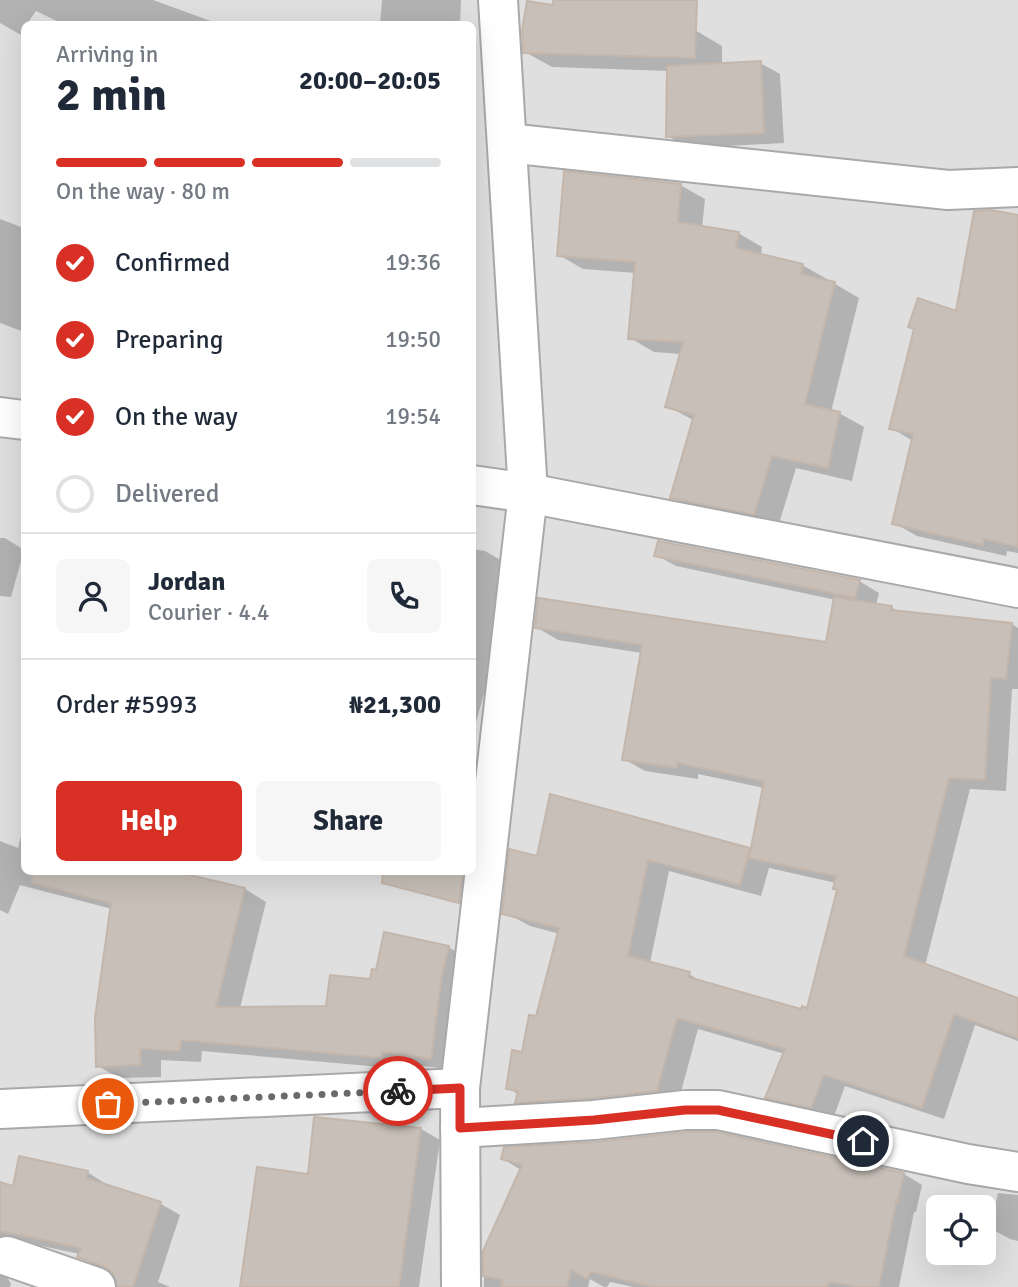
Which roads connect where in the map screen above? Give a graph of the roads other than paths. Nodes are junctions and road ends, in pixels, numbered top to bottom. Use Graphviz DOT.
graph roads {
  1 [pos="498,0"];
  2 [pos="507,143"];
  3 [pos="1018,187"];
  4 [pos="0,417"];
  5 [pos="21,420"];
  6 [pos="476,486"];
  7 [pos="528,493"];
  8 [pos="1018,588"];
  9 [pos="460,1088"];
  10 [pos="0,1109"];
  11 [pos="460,1128"];
  12 [pos="1018,1172"];
  13 [pos="7,1256"];
  14 [pos="96,1287"];
  15 [pos="461,1287"];
  1 -- 2 [label="street"];
  2 -- 3 [label="street"];
  2 -- 7 [label="street"];
  4 -- 5 [label="street"];
  6 -- 7 [label="street"];
  7 -- 8 [label="street"];
  7 -- 9 [label="street"];
  9 -- 10 [label="street"];
  9 -- 11 [label="street"];
  11 -- 12 [label="street"];
  11 -- 15 [label="street"];
  13 -- 14 [label="street"];
}
